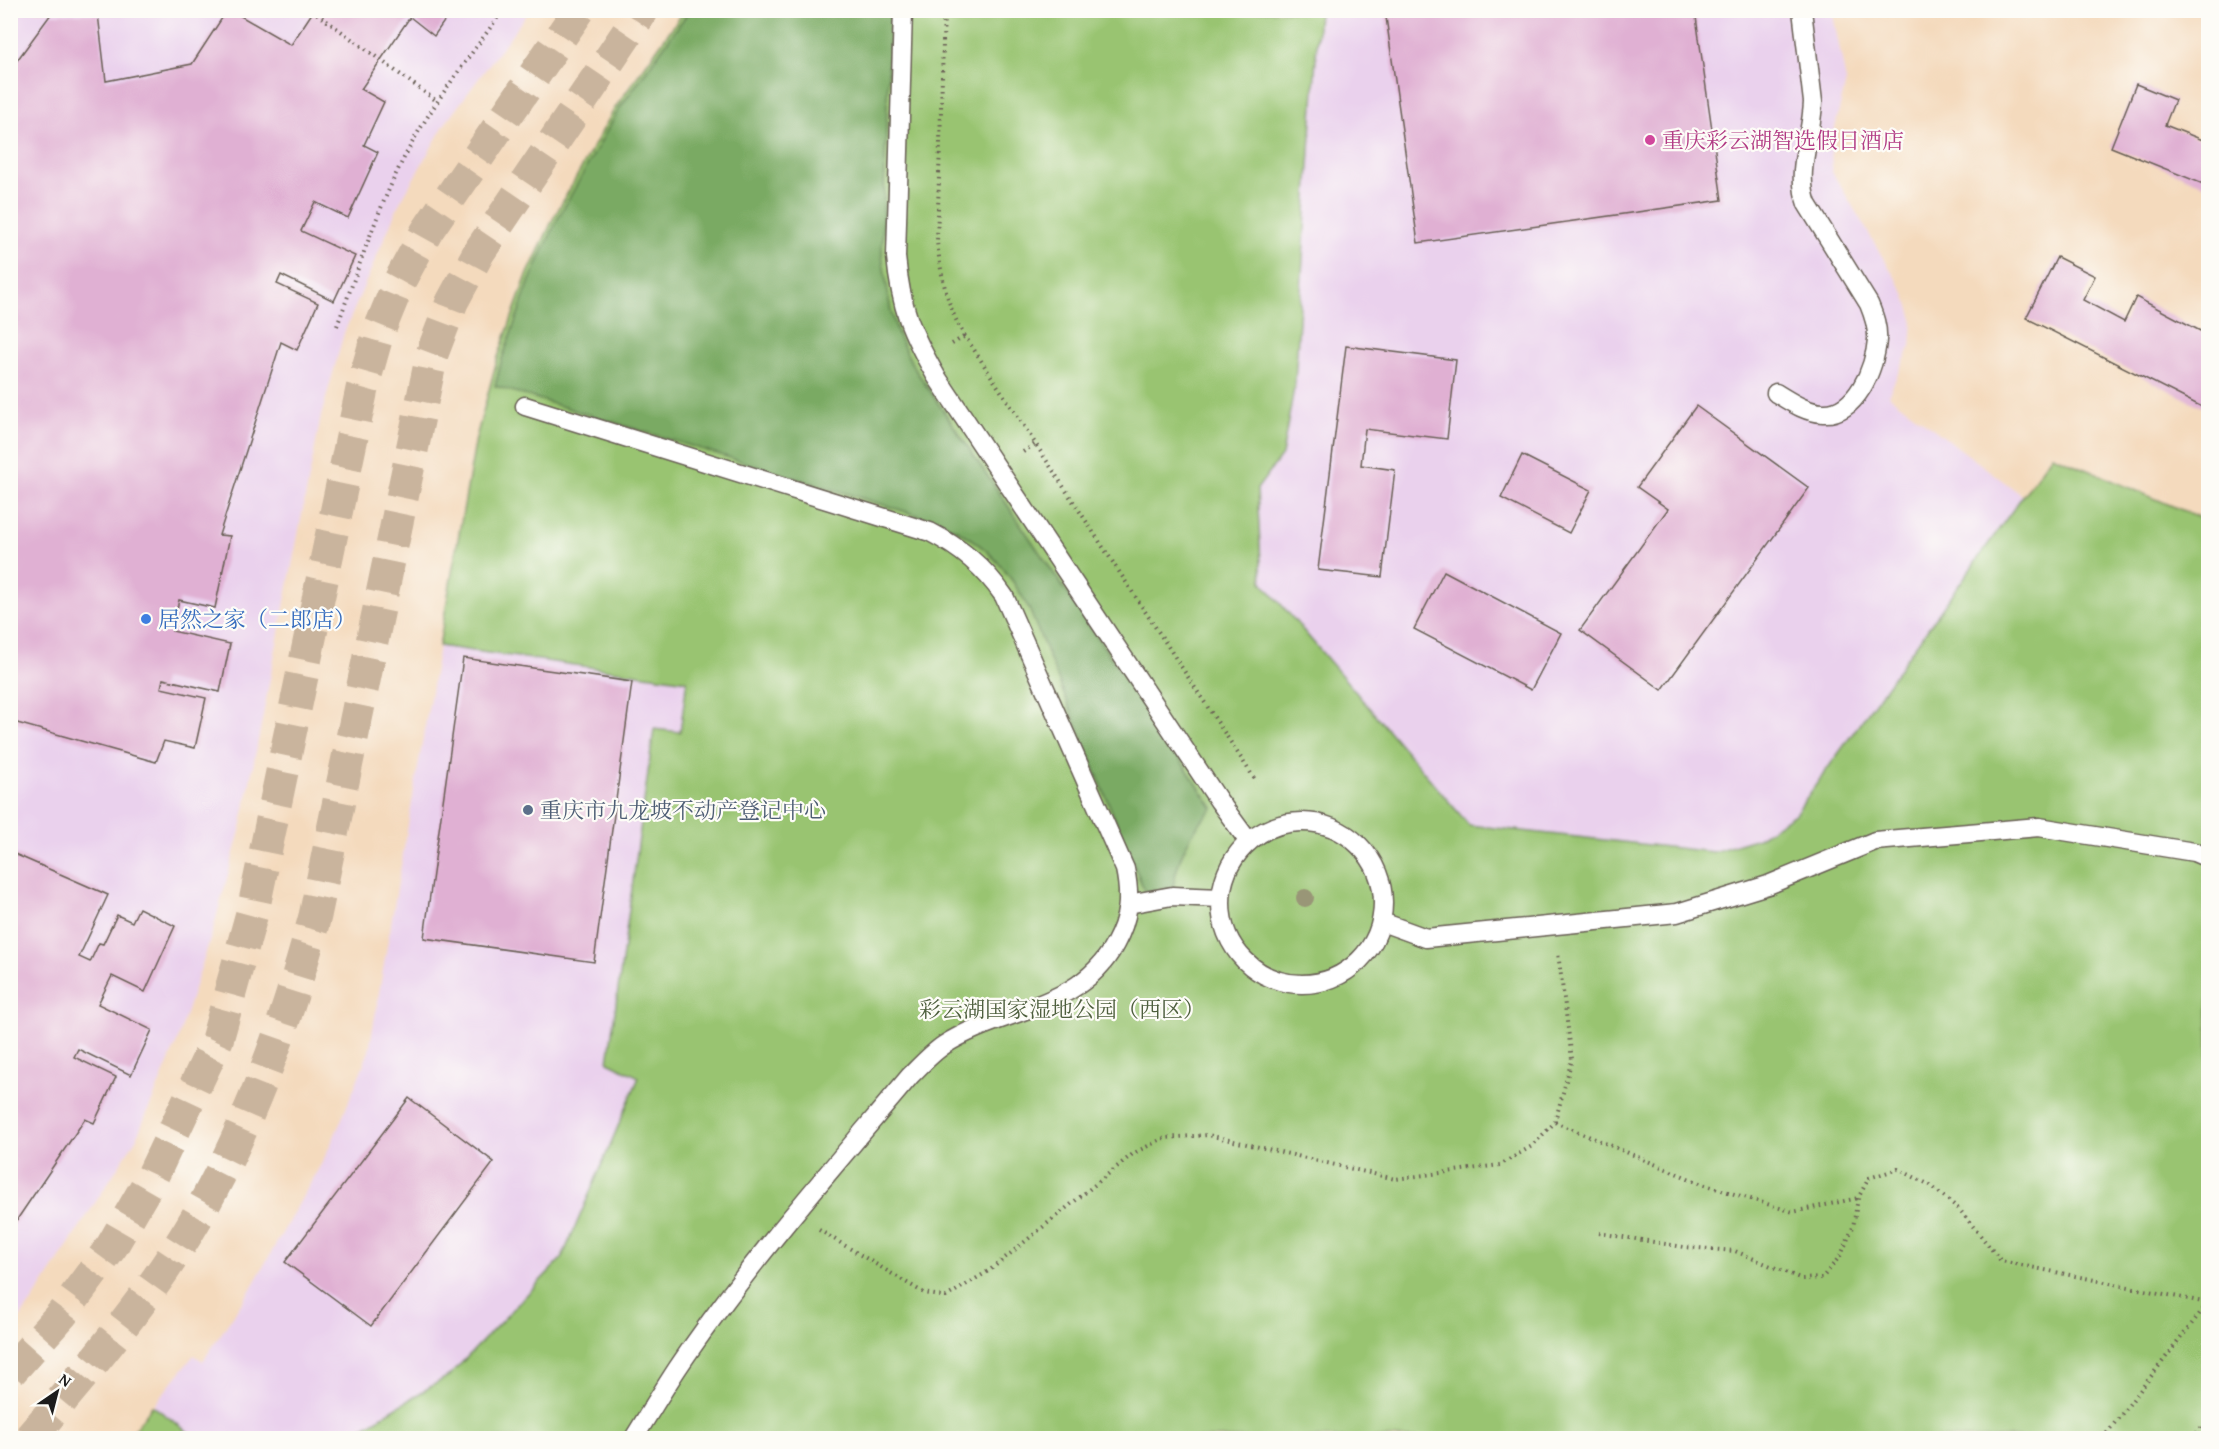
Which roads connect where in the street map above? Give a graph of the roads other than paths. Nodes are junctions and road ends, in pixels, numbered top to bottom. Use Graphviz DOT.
graph roads {
  1 [pos="903,10"];
  2 [pos="1802,10"];
  3 [pos="1776,393"];
  4 [pos="525,406"];
  5 [pos="1249,842"];
  6 [pos="2208,858"];
  7 [pos="1221,898"];
  8 [pos="1128,904"];
  9 [pos="1382,922"];
  10 [pos="634,1438"];
  1 -- 5 [label="lane"];
  2 -- 3 [label="lane"];
  4 -- 8 [label="lane"];
  5 -- 7 [label="lane"];
  5 -- 9 [label="lane"];
  6 -- 9 [label="lane"];
  7 -- 8 [label="lane"];
  7 -- 9 [label="lane"];
  8 -- 10 [label="lane"];
}
